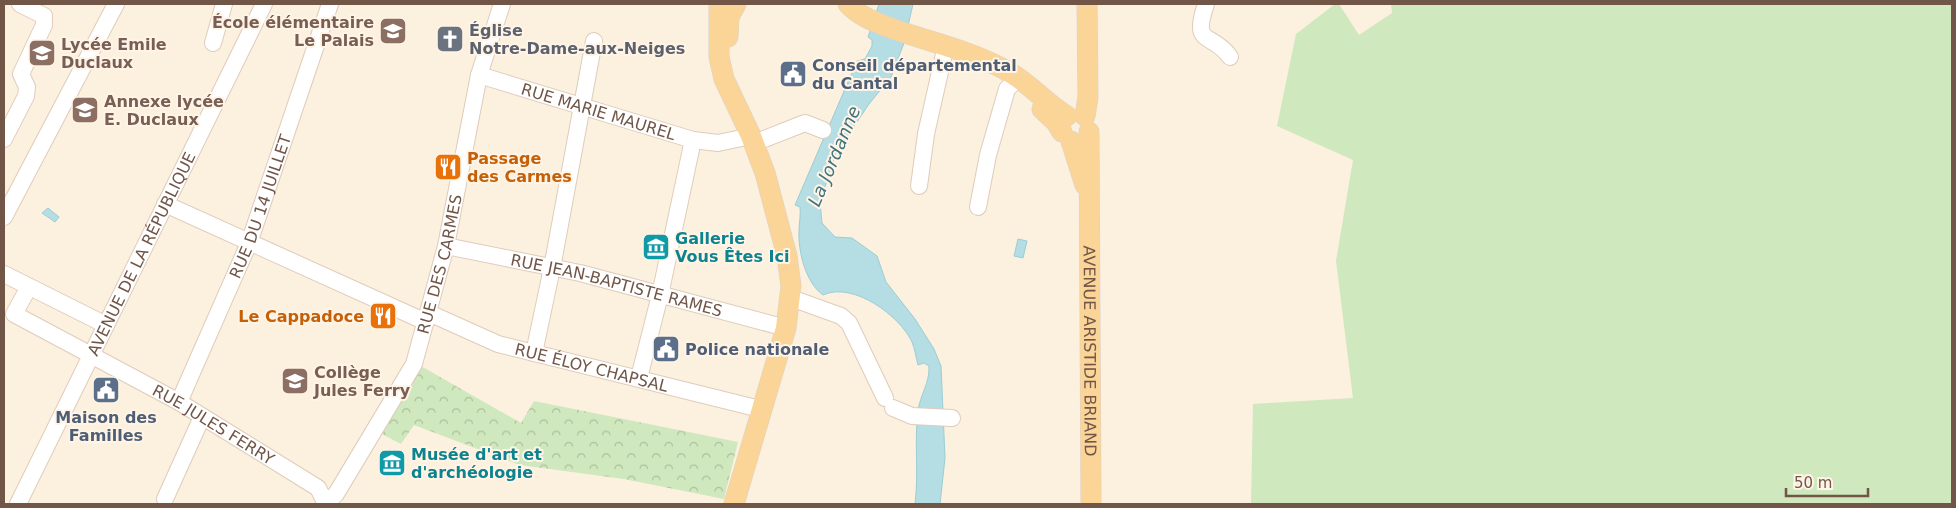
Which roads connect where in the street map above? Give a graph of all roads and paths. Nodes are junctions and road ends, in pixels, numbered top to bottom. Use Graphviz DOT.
graph roads {
  1 [pos="20,4"];
  2 [pos="116,4"];
  3 [pos="224,4"];
  4 [pos="264,4"];
  5 [pos="330,4"];
  6 [pos="502,4"];
  7 [pos="719,4"];
  8 [pos="736,4"];
  9 [pos="833,4"];
  10 [pos="842,4"];
  11 [pos="848,4"];
  12 [pos="1087,4"];
  13 [pos="1206,4"];
  14 [pos="594,41"];
  15 [pos="213,43"];
  16 [pos="945,48"];
  17 [pos="1230,57"];
  18 [pos="479,75"];
  19 [pos="1007,76"];
  20 [pos="583,107"];
  21 [pos="1071,124"];
  22 [pos="823,130"];
  23 [pos="4,139"];
  24 [pos="693,140"];
  25 [pos="752,140"];
  26 [pos="919,186"];
  27 [pos="164,204"];
  28 [pos="978,207"];
  29 [pos="4,217"];
  30 [pos="249,243"];
  31 [pos="446,246"];
  32 [pos="552,268"];
  33 [pos="4,274"];
  34 [pos="28,287"];
  35 [pos="660,295"];
  36 [pos="791,298"];
  37 [pos="427,317"];
  38 [pos="106,326"];
  39 [pos="786,328"];
  40 [pos="534,353"];
  41 [pos="91,355"];
  42 [pos="639,378"];
  43 [pos="179,402"];
  44 [pos="760,409"];
  45 [pos="202,417"];
  46 [pos="952,418"];
  47 [pos="165,499"];
  48 [pos="18,504"];
  49 [pos="326,504"];
  50 [pos="734,504"];
  51 [pos="1092,504"];
  1 -- 23 [label="street"];
  2 -- 29 [label="street"];
  3 -- 15 [label="street"];
  4 -- 27 [label="street, AVENUE DE LA RÉPUBLIQUE"];
  5 -- 30 [label="street, RUE DU 14 JUILLET"];
  6 -- 18 [label="street, RUE DES CARMES"];
  7 -- 25 [label="main road"];
  8 -- 25 [label="main road"];
  9 -- 10 [label="main road"];
  11 -- 16 [label="main road"];
  12 -- 21 [label="main road, AVENUE ARISTIDE BRIAND"];
  13 -- 17 [label="street"];
  14 -- 20 [label="street"];
  16 -- 19 [label="main road"];
  16 -- 19 [label="main road"];
  16 -- 26 [label="street"];
  18 -- 20 [label="street, RUE MARIE MAUREL"];
  18 -- 31 [label="street, RUE DES CARMES"];
  19 -- 21 [label="main road"];
  19 -- 28 [label="street"];
  20 -- 24 [label="street, RUE MARIE MAUREL"];
  20 -- 32 [label="street"];
  21 -- 51 [label="main road, AVENUE ARISTIDE BRIAND"];
  22 -- 25 [label="street, RUE MARIE MAUREL"];
  24 -- 25 [label="street, RUE MARIE MAUREL"];
  24 -- 35 [label="street"];
  25 -- 36 [label="main road"];
  27 -- 30 [label="street, RUE ÉLOY CHAPSAL"];
  27 -- 38 [label="street, AVENUE DE LA RÉPUBLIQUE"];
  30 -- 37 [label="street, RUE ÉLOY CHAPSAL"];
  30 -- 43 [label="street, RUE DU 14 JUILLET"];
  31 -- 32 [label="street, RUE JEAN-BAPTISTE RAMES"];
  31 -- 37 [label="street, RUE DES CARMES"];
  32 -- 35 [label="street, RUE JEAN-BAPTISTE RAMES"];
  32 -- 40 [label="street"];
  33 -- 34 [label="street"];
  34 -- 38 [label="street"];
  34 -- 41 [label="street, RUE JULES FERRY"];
  35 -- 39 [label="street, RUE JEAN-BAPTISTE RAMES"];
  35 -- 42 [label="street"];
  36 -- 39 [label="main road"];
  36 -- 46 [label="street"];
  37 -- 40 [label="street, RUE ÉLOY CHAPSAL"];
  37 -- 49 [label="street, RUE DES CARMES"];
  38 -- 41 [label="street, AVENUE DE LA RÉPUBLIQUE"];
  39 -- 44 [label="main road"];
  40 -- 42 [label="street, RUE ÉLOY CHAPSAL"];
  41 -- 43 [label="street, RUE JULES FERRY"];
  41 -- 48 [label="street, AVENUE DE LA RÉPUBLIQUE"];
  42 -- 44 [label="street, RUE ÉLOY CHAPSAL"];
  43 -- 45 [label="street, RUE JULES FERRY"];
  44 -- 50 [label="main road"];
  45 -- 47 [label="street"];
  45 -- 49 [label="street, RUE JULES FERRY"];
}
